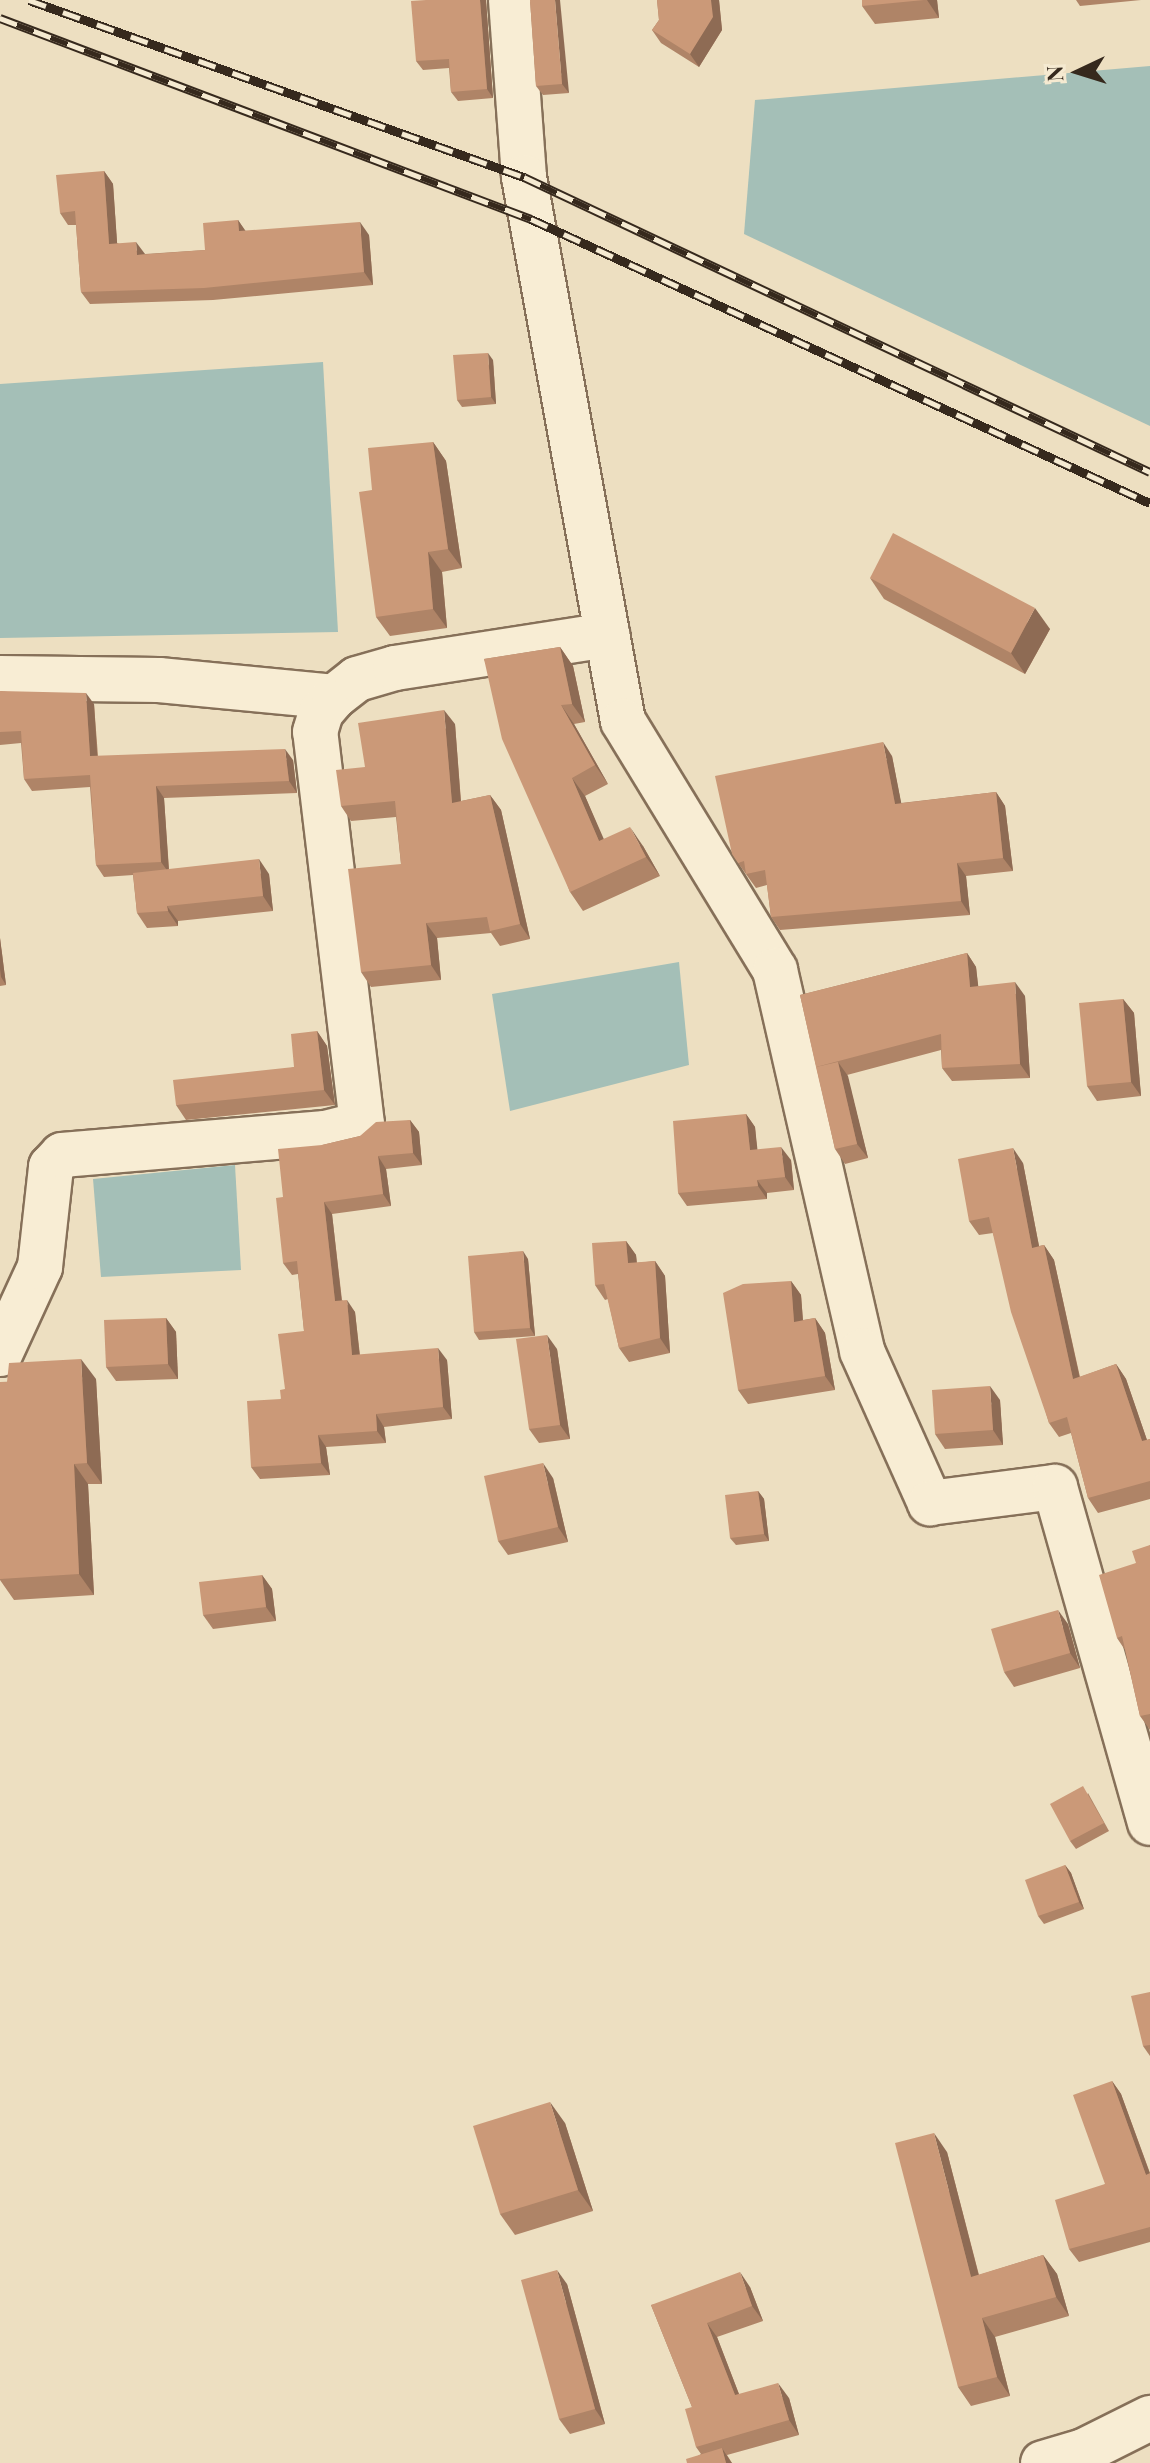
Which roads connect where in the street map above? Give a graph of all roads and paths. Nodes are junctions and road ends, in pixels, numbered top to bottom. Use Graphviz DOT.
graph roads {
  1 [pos="511,0"];
  2 [pos="607,635"];
  3 [pos="0,678"];
  4 [pos="334,697"];
  5 [pos="0,1354"];
  6 [pos="1150,1823"];
  7 [pos="1150,2418"];
  8 [pos="1043,2463"];
  1 -- 2 [label="main road"];
  2 -- 4 [label="main road"];
  2 -- 6 [label="main road"];
  3 -- 4 [label="main road"];
  4 -- 5 [label="main road"];
  7 -- 8 [label="main road"];
}
